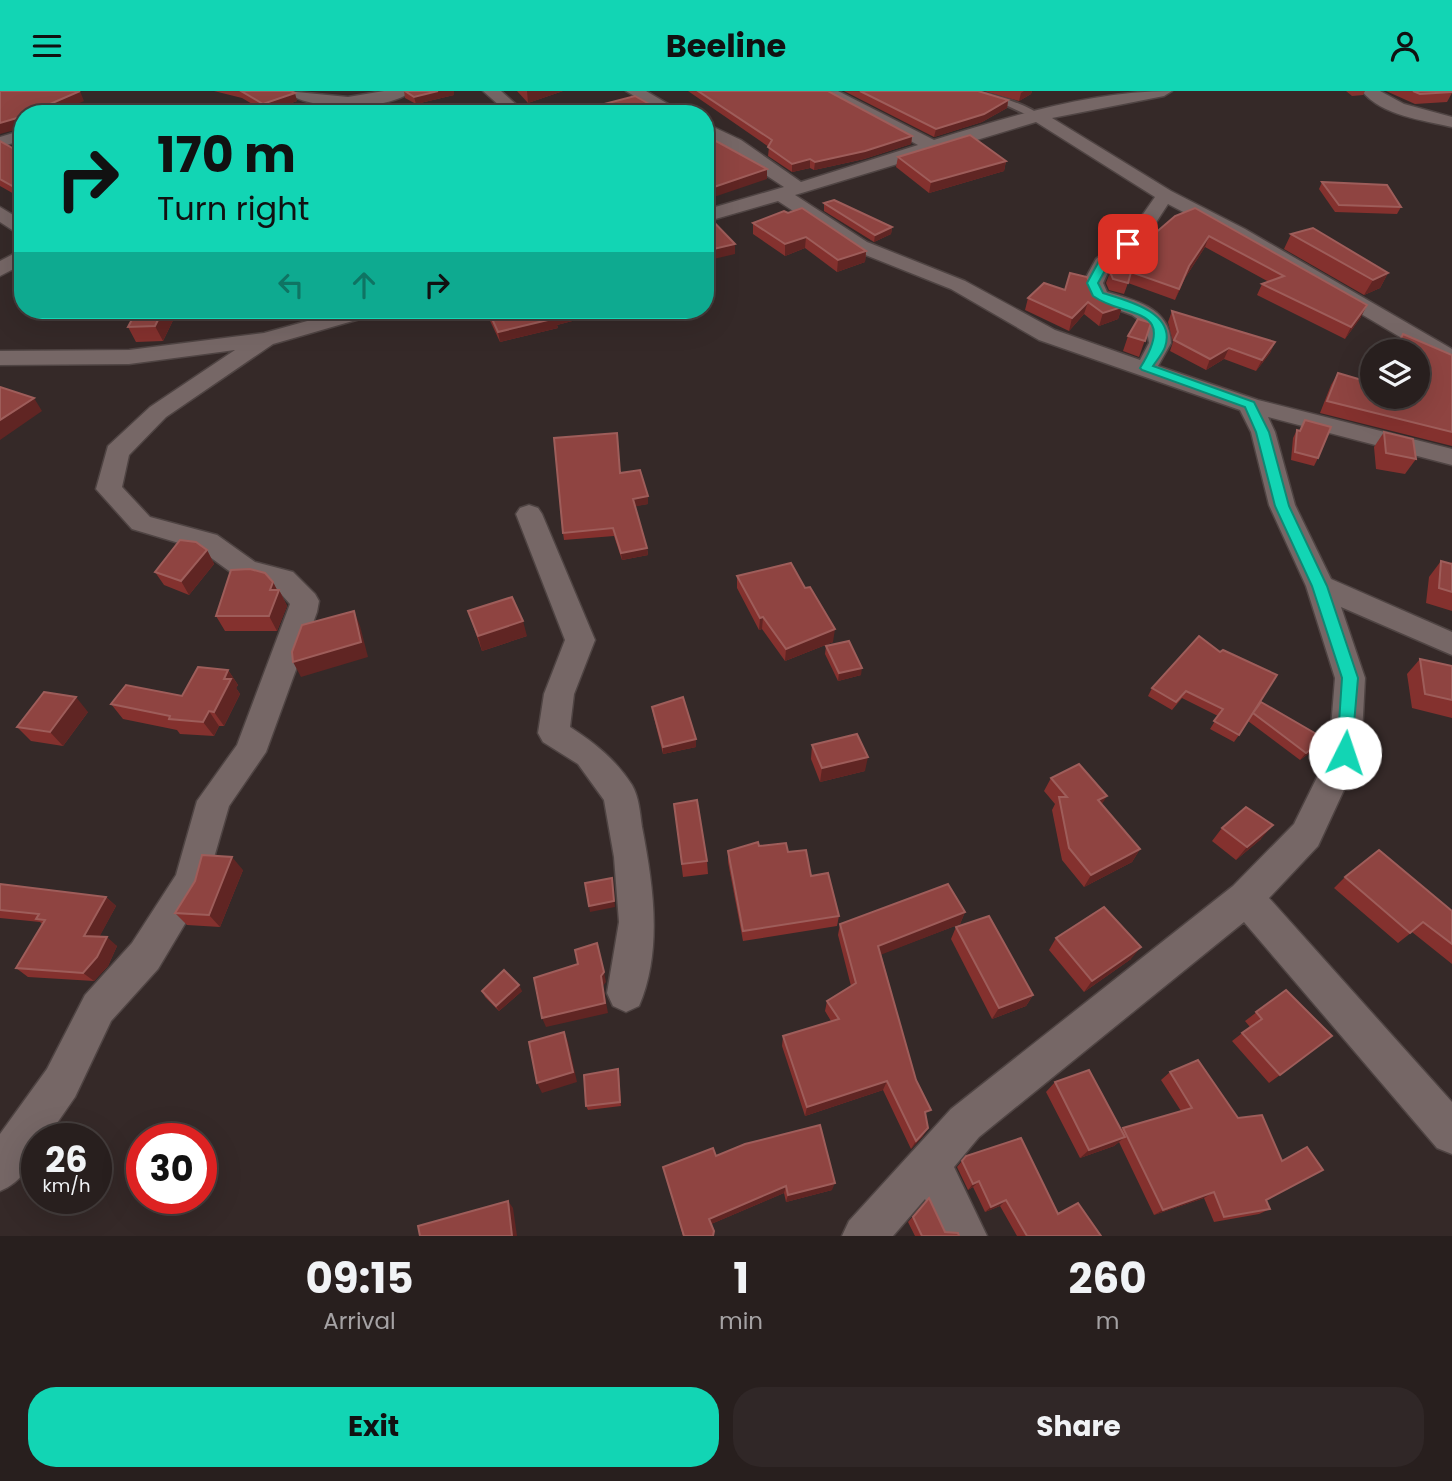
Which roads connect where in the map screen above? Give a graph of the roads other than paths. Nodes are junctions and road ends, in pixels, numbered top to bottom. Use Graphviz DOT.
graph roads {
  1 [pos="294,91"];
  2 [pos="403,91"];
  3 [pos="491,91"];
  4 [pos="634,91"];
  5 [pos="826,91"];
  6 [pos="963,91"];
  7 [pos="1370,91"];
  8 [pos="1152,92"];
  9 [pos="508,105"];
  10 [pos="660,105"];
  11 [pos="1041,118"];
  12 [pos="1452,121"];
  13 [pos="714,133"];
  14 [pos="935,147"];
  15 [pos="791,193"];
  16 [pos="1165,195"];
  17 [pos="0,213"];
  18 [pos="714,214"];
  19 [pos="14,224"];
  20 [pos="337,319"];
  21 [pos="265,339"];
  22 [pos="0,358"];
  23 [pos="1452,358"];
  24 [pos="1146,368"];
  25 [pos="1250,405"];
  26 [pos="1452,457"];
  27 [pos="529,514"];
  28 [pos="1320,586"];
  29 [pos="1452,644"];
  30 [pos="1246,898"];
  31 [pos="626,993"];
  32 [pos="1452,1133"];
  33 [pos="930,1163"];
  34 [pos="0,1170"];
  35 [pos="864,1236"];
  36 [pos="965,1236"];
  1 -- 2 [label="street"];
  3 -- 9 [label="street"];
  4 -- 10 [label="street"];
  5 -- 14 [label="street"];
  6 -- 11 [label="lane"];
  7 -- 12 [label="street"];
  8 -- 11 [label="street"];
  11 -- 14 [label="street"];
  11 -- 16 [label="street"];
  13 -- 15 [label="street"];
  14 -- 15 [label="street"];
  15 -- 18 [label="street"];
  15 -- 24 [label="street"];
  16 -- 23 [label="street"];
  16 -- 24 [label="street"];
  17 -- 19 [label="street"];
  20 -- 21 [label="street"];
  21 -- 22 [label="street"];
  21 -- 34 [label="street"];
  24 -- 25 [label="street"];
  25 -- 26 [label="street"];
  25 -- 28 [label="street"];
  27 -- 31 [label="street"];
  28 -- 29 [label="street"];
  28 -- 30 [label="street"];
  30 -- 32 [label="street"];
  30 -- 33 [label="street"];
  33 -- 35 [label="street"];
  33 -- 36 [label="street"];
}
